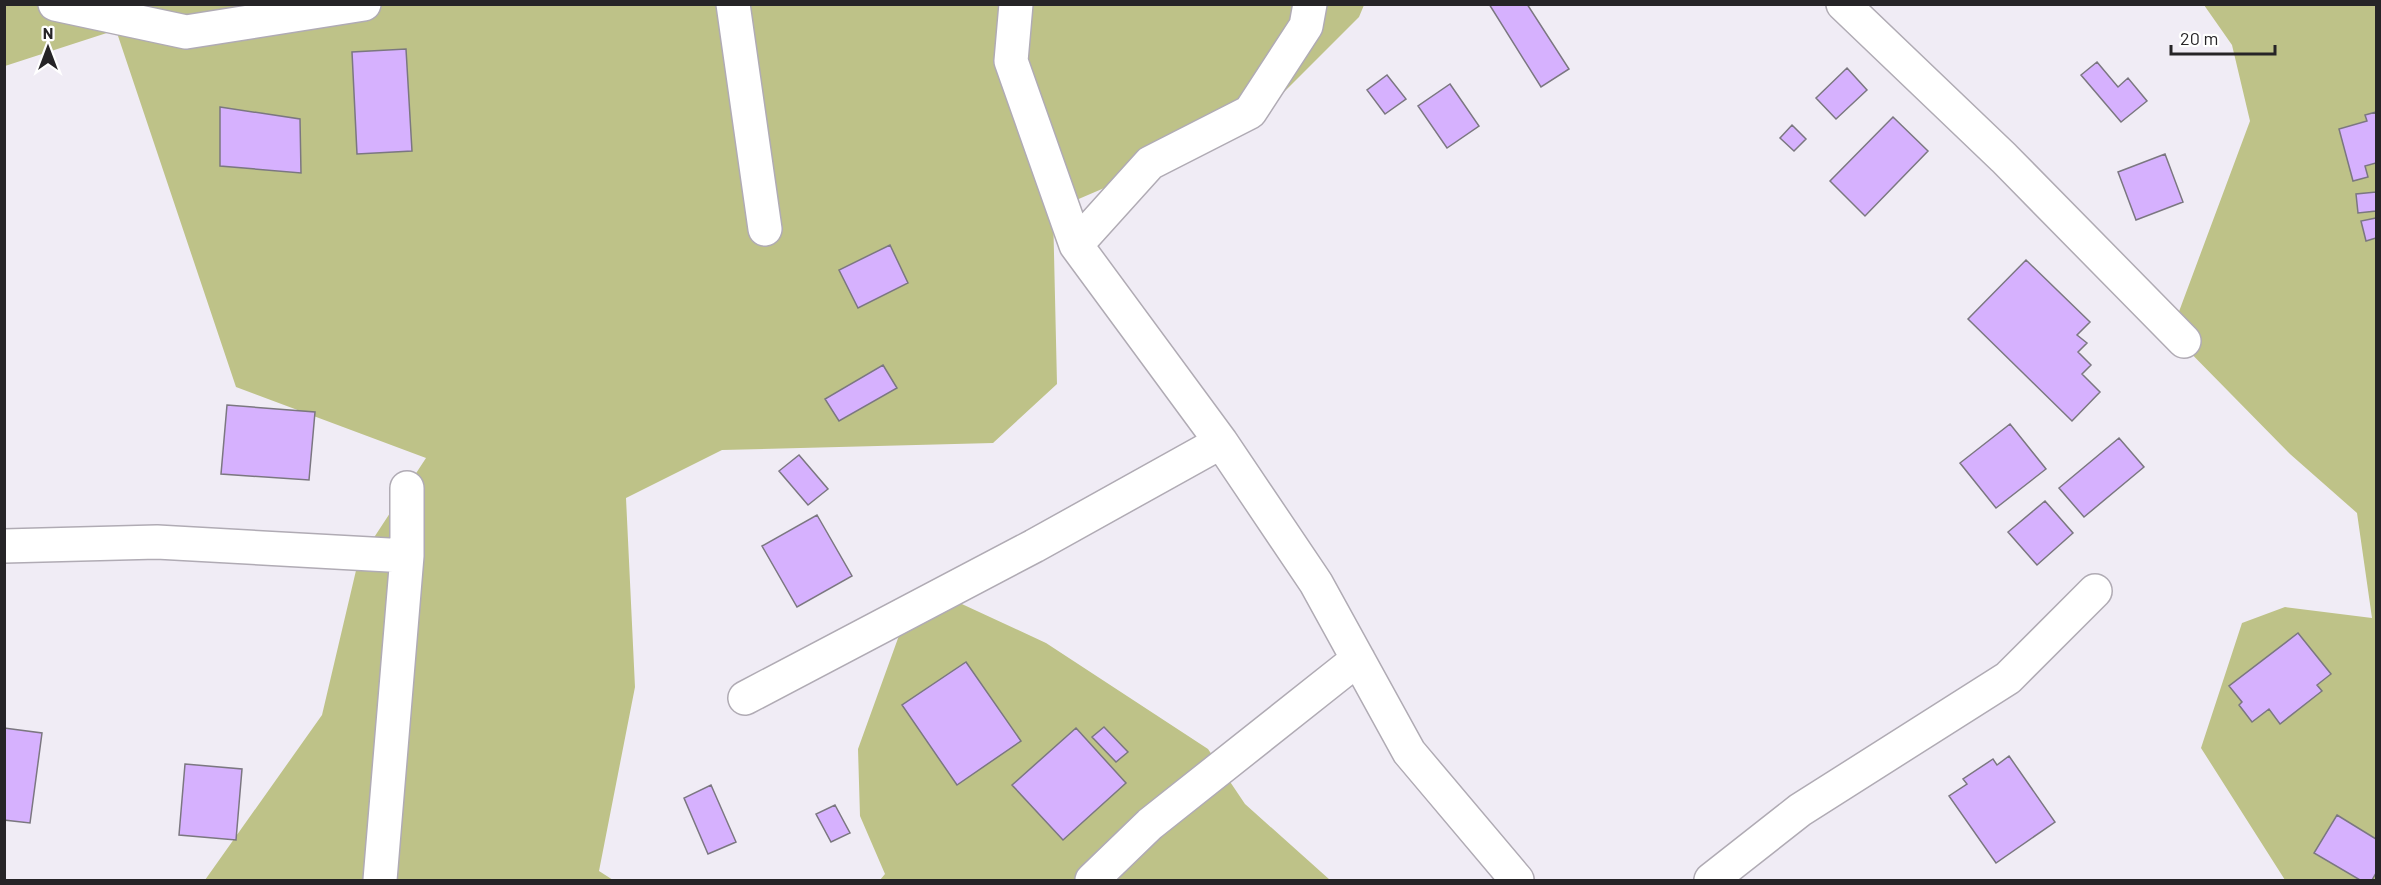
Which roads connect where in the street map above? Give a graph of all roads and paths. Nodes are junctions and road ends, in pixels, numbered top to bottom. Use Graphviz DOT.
graph roads {
  1 [pos="55,4"];
  2 [pos="364,4"];
  3 [pos="733,4"];
  4 [pos="1016,4"];
  5 [pos="1310,4"];
  6 [pos="1843,4"];
  7 [pos="765,229"];
  8 [pos="1076,245"];
  9 [pos="2184,341"];
  10 [pos="1221,442"];
  11 [pos="407,488"];
  12 [pos="4,546"];
  13 [pos="407,556"];
  14 [pos="2095,591"];
  15 [pos="1358,659"];
  16 [pos="745,698"];
  17 [pos="380,880"];
  18 [pos="1092,880"];
  19 [pos="1517,880"];
  20 [pos="1711,880"];
  1 -- 2 [label="street"];
  3 -- 7 [label="street"];
  4 -- 8 [label="street"];
  5 -- 8 [label="street"];
  6 -- 9 [label="street"];
  8 -- 10 [label="street"];
  10 -- 15 [label="street"];
  10 -- 16 [label="street"];
  11 -- 13 [label="street"];
  12 -- 13 [label="street"];
  13 -- 17 [label="street"];
  14 -- 20 [label="street"];
  15 -- 18 [label="street"];
  15 -- 19 [label="street"];
}
